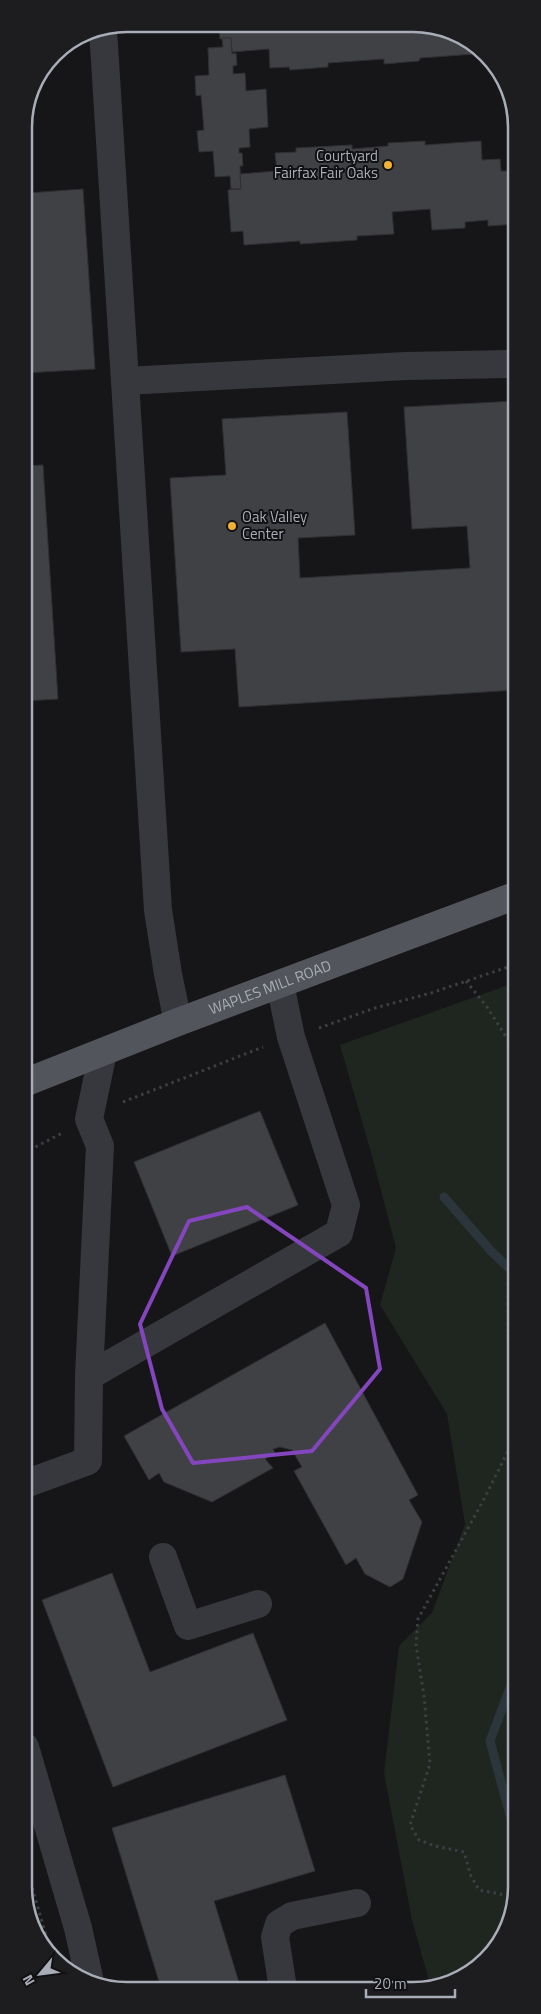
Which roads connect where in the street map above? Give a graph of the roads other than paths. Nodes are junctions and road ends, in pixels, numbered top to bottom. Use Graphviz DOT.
graph roads {
  1 [pos="104,36"];
  2 [pos="508,364"];
  3 [pos="125,380"];
  4 [pos="508,898"];
  5 [pos="280,984"];
  6 [pos="178,1022"];
  7 [pos="103,1052"];
  8 [pos="32,1080"];
  9 [pos="88,1376"];
  10 [pos="32,1481"];
  11 [pos="163,1557"];
  12 [pos="258,1604"];
  13 [pos="32,1770"];
  14 [pos="357,1903"];
  15 [pos="88,1973"];
  16 [pos="282,1982"];
  1 -- 3 [label="street"];
  2 -- 3 [label="street"];
  3 -- 6 [label="street"];
  4 -- 5 [label="main road, WAPLES MILL ROAD"];
  5 -- 6 [label="main road, WAPLES MILL ROAD"];
  5 -- 9 [label="street"];
  6 -- 7 [label="main road, WAPLES MILL ROAD"];
  7 -- 8 [label="main road, WAPLES MILL ROAD"];
  7 -- 9 [label="street"];
  9 -- 10 [label="street"];
  11 -- 12 [label="street"];
  13 -- 15 [label="street"];
  14 -- 16 [label="street"];
}
